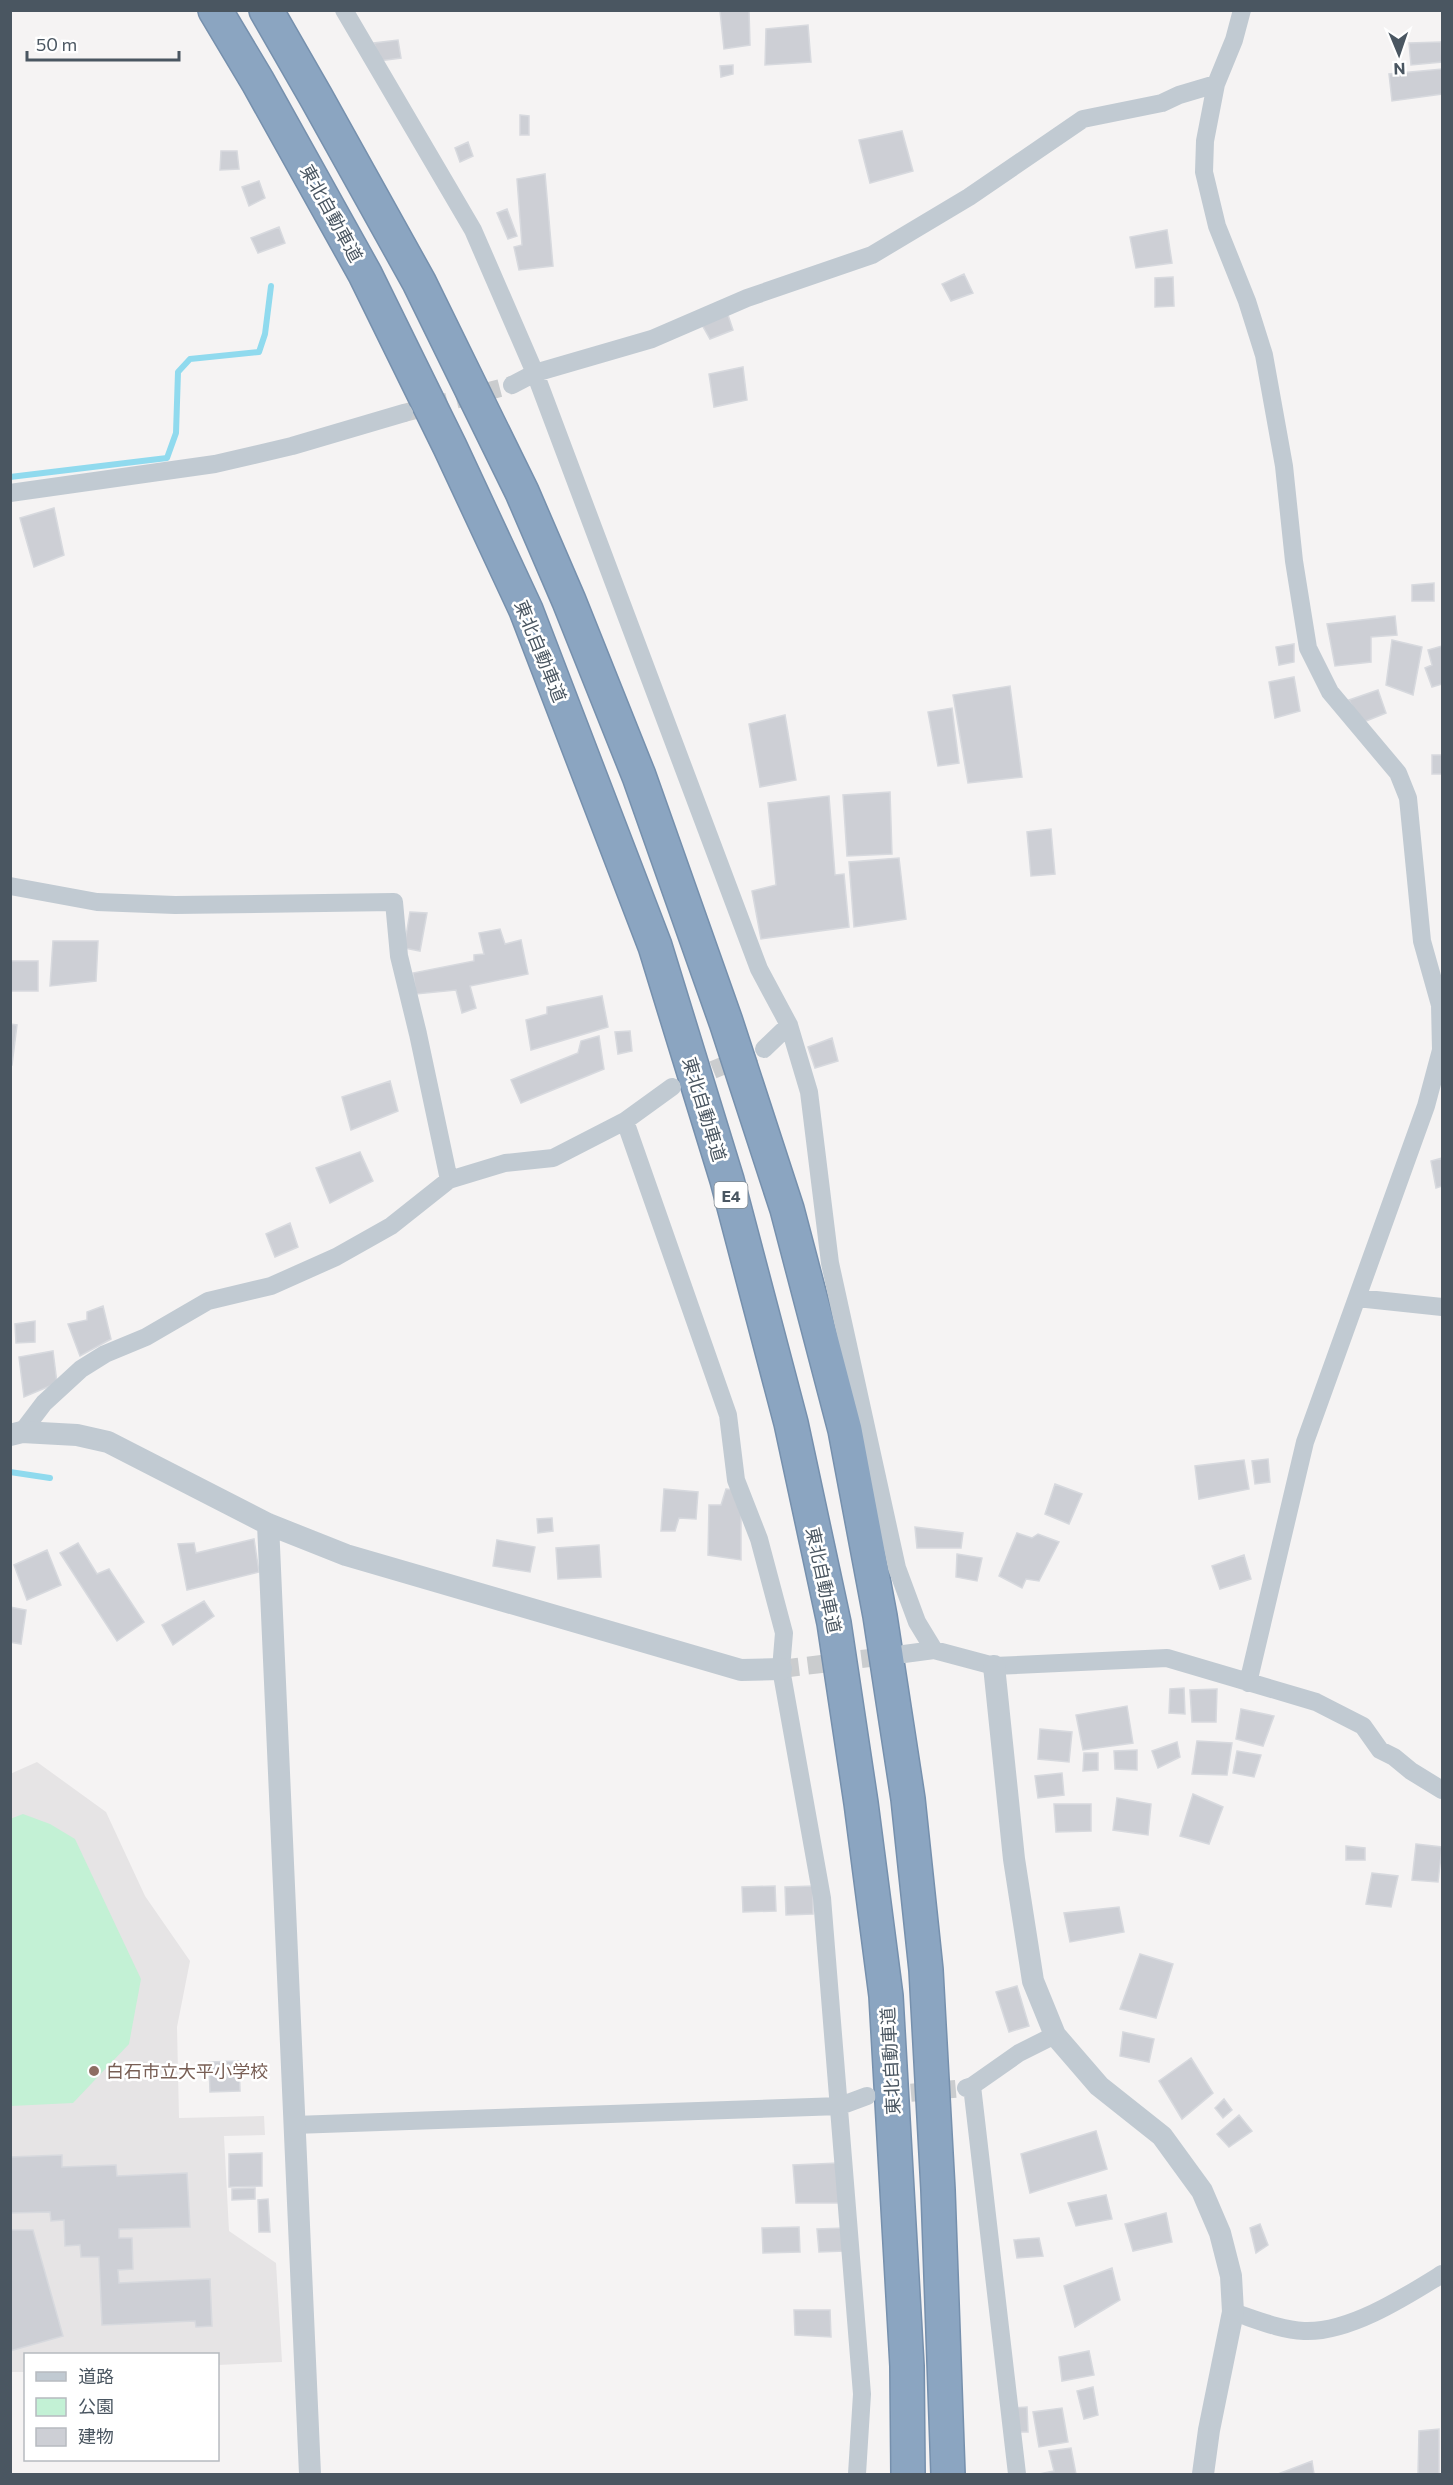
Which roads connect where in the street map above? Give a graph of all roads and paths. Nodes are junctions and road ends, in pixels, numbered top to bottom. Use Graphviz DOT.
graph roads {
  1 [pos="215,10"];
  2 [pos="266,10"];
  3 [pos="344,10"];
  4 [pos="1242,10"];
  5 [pos="1216,84"];
  6 [pos="535,373"];
  7 [pos="512,385"];
  8 [pos="404,413"];
  9 [pos="10,493"];
  10 [pos="10,886"];
  11 [pos="789,1025"];
  12 [pos="764,1049"];
  13 [pos="672,1087"];
  14 [pos="625,1121"];
  15 [pos="449,1180"];
  16 [pos="1357,1298"];
  17 [pos="1443,1307"];
  18 [pos="16,1434"];
  19 [pos="268,1524"];
  20 [pos="934,1650"];
  21 [pos="904,1654"];
  22 [pos="994,1666"];
  23 [pos="781,1669"];
  24 [pos="1248,1683"];
  25 [pos="1443,1790"];
  26 [pos="1054,2035"];
  27 [pos="867,2096"];
  28 [pos="840,2106"];
  29 [pos="294,2125"];
  30 [pos="1443,2274"];
  31 [pos="1233,2312"];
  32 [pos="310,2475"];
  33 [pos="857,2475"];
  34 [pos="909,2475"];
  35 [pos="948,2475"];
  36 [pos="1017,2475"];
  37 [pos="1203,2475"];
  1 -- 34 [label="highway, 東北自動車道 / E4"];
  2 -- 35 [label="highway"];
  3 -- 6 [label="street"];
  4 -- 5 [label="street"];
  5 -- 6 [label="street"];
  5 -- 16 [label="street"];
  6 -- 7 [label="street"];
  6 -- 11 [label="street"];
  8 -- 9 [label="street"];
  10 -- 15 [label="street"];
  11 -- 12 [label="street"];
  11 -- 20 [label="street"];
  13 -- 14 [label="street"];
  14 -- 15 [label="street"];
  14 -- 23 [label="street"];
  15 -- 18 [label="street"];
  16 -- 17 [label="street"];
  16 -- 24 [label="street"];
  18 -- 19 [label="street"];
  19 -- 23 [label="street"];
  19 -- 29 [label="street"];
  20 -- 21 [label="street"];
  20 -- 22 [label="street"];
  22 -- 24 [label="street"];
  22 -- 26 [label="street"];
  23 -- 28 [label="street"];
  24 -- 25 [label="street"];
  26 -- 31 [label="street"];
  26 -- 36 [label="street"];
  27 -- 28 [label="street"];
  28 -- 29 [label="street"];
  28 -- 33 [label="street"];
  29 -- 32 [label="street"];
  30 -- 31 [label="street"];
  31 -- 37 [label="street"];
}
